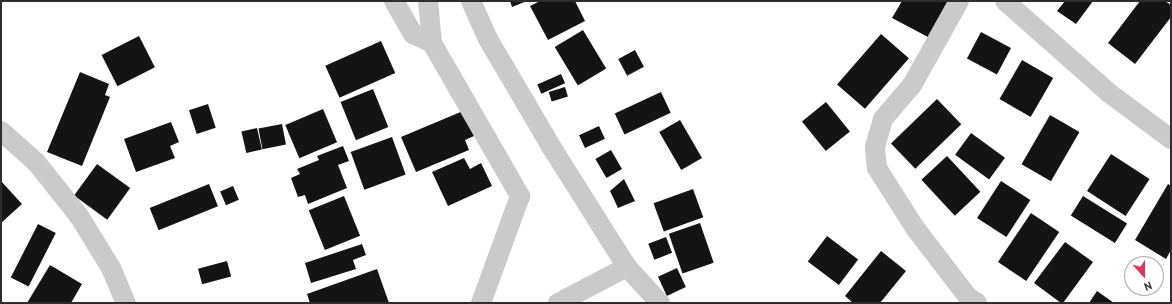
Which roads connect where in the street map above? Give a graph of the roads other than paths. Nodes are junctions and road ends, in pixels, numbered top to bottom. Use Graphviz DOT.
graph roads {
  1 [pos="394,1"];
  2 [pos="428,1"];
  3 [pos="471,1"];
  4 [pos="959,1"];
  5 [pos="1005,1"];
  6 [pos="432,43"];
  7 [pos="1,131"];
  8 [pos="1171,139"];
  9 [pos="627,267"];
  10 [pos="126,303"];
  11 [pos="481,303"];
  12 [pos="558,303"];
  13 [pos="660,303"];
  14 [pos="977,303"];
  1 -- 6 [label="street"];
  2 -- 6 [label="street"];
  3 -- 9 [label="street"];
  4 -- 14 [label="street"];
  5 -- 8 [label="street"];
  6 -- 11 [label="street"];
  7 -- 10 [label="street"];
  9 -- 12 [label="street"];
  9 -- 13 [label="street"];
}
